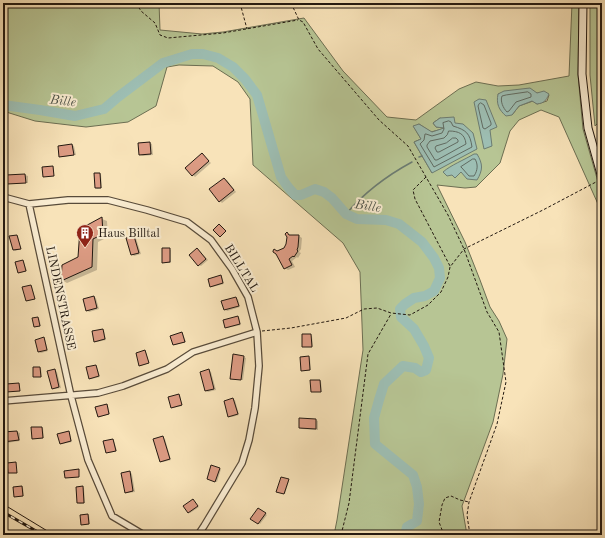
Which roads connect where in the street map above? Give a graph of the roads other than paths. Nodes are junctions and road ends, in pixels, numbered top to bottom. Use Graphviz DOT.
graph roads {
  1 [pos="583,3"];
  2 [pos="602,178"];
  3 [pos="3,197"];
  4 [pos="29,204"];
  5 [pos="257,332"];
  6 [pos="71,396"];
  7 [pos="3,401"];
  8 [pos="144,535"];
  9 [pos="198,535"];
  1 -- 2 [label="main road"];
  3 -- 4 [label="street, BILLTAL"];
  4 -- 5 [label="street, BILLTAL"];
  4 -- 6 [label="street, LINDENSTRASSE"];
  5 -- 6 [label="street"];
  5 -- 9 [label="street, BILLTAL"];
  6 -- 7 [label="street"];
  6 -- 8 [label="street, LINDENSTRASSE"];
}
